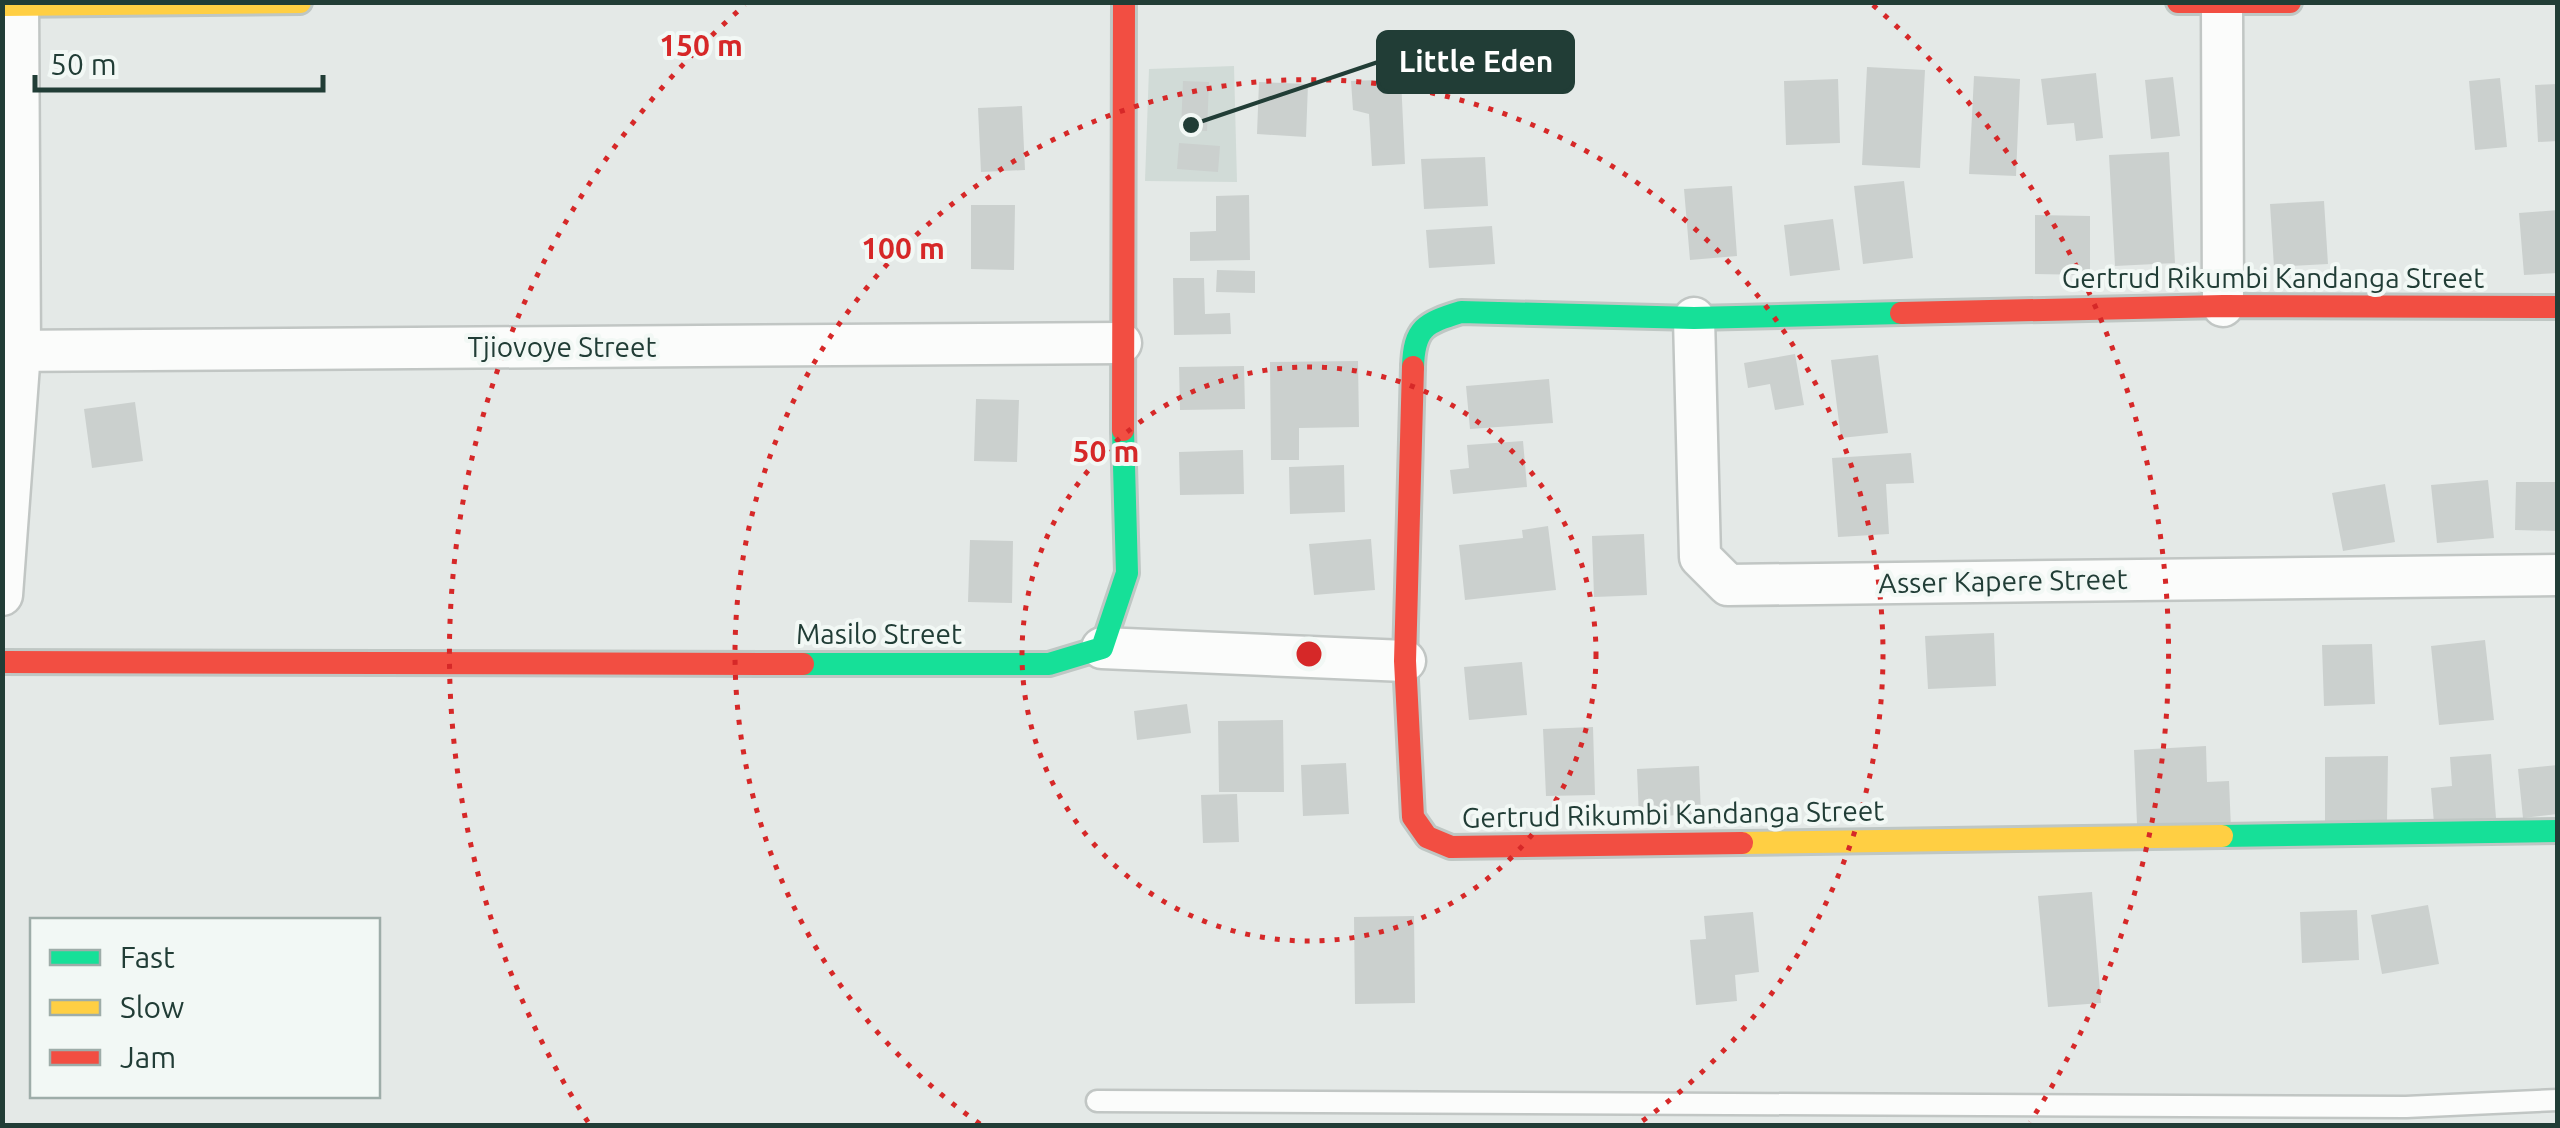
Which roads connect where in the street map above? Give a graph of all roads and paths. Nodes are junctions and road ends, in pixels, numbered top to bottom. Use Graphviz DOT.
graph roads {
  1 [pos="300,2"];
  2 [pos="1124,2"];
  3 [pos="2178,2"];
  4 [pos="2290,2"];
  5 [pos="13,4"];
  6 [pos="2222,4"];
  7 [pos="2223,306"];
  8 [pos="2558,307"];
  9 [pos="1694,318"];
  10 [pos="1122,343"];
  11 [pos="11,351"];
  12 [pos="2558,575"];
  13 [pos="2,596"];
  14 [pos="1102,648"];
  15 [pos="1405,660"];
  16 [pos="2,662"];
  17 [pos="2558,831"];
  18 [pos="2558,1100"];
  19 [pos="1097,1101"];
  1 -- 5 [label="street"];
  2 -- 10 [label="street"];
  3 -- 6 [label="street"];
  4 -- 6 [label="street"];
  5 -- 11 [label="street"];
  6 -- 7 [label="street"];
  7 -- 8 [label="street, Gertrud Rikumbi Kandanga Street"];
  7 -- 9 [label="street, Gertrud Rikumbi Kandanga Street"];
  9 -- 12 [label="street, Asser Kapere Street"];
  9 -- 15 [label="street, Gertrud Rikumbi Kandanga Street"];
  10 -- 11 [label="street, Tjiovoye Street"];
  10 -- 14 [label="street"];
  11 -- 13 [label="street"];
  14 -- 15 [label="street"];
  14 -- 16 [label="street, Masilo Street"];
  15 -- 17 [label="street, Gertrud Rikumbi Kandanga Street"];
  18 -- 19 [label="lane"];
}
